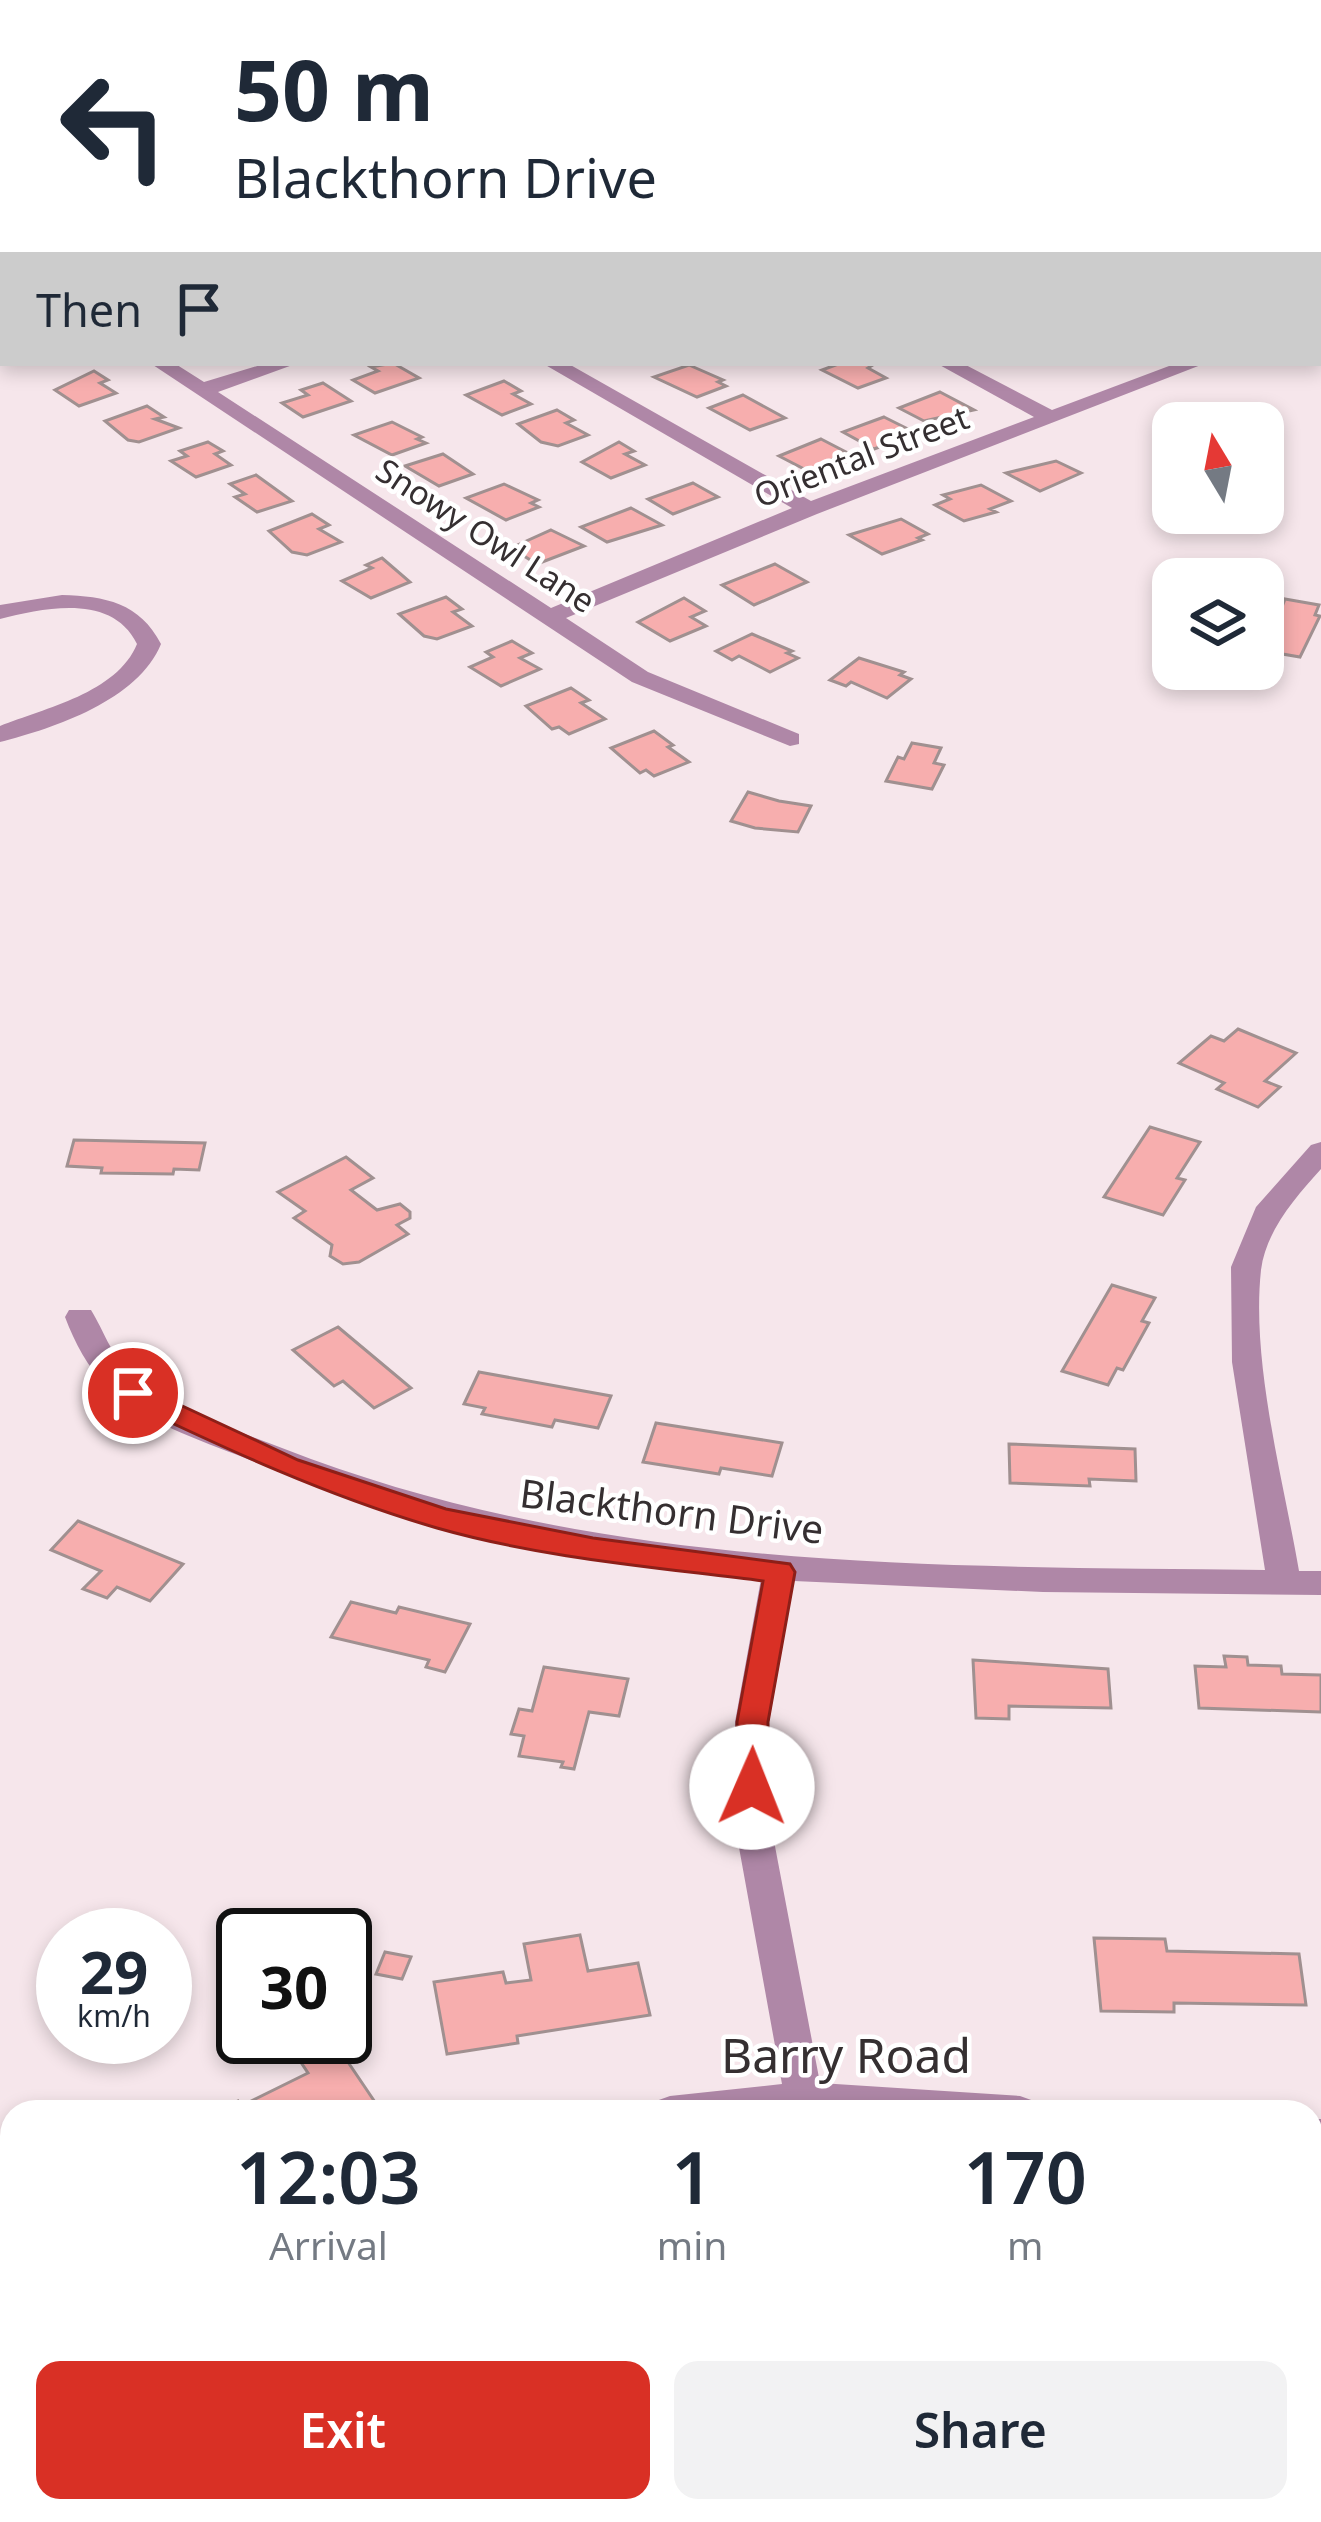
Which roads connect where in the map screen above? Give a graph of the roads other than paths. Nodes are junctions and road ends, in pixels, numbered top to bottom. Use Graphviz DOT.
graph roads {
  1 [pos="165,366"];
  2 [pos="278,366"];
  3 [pos="557,366"];
  4 [pos="952,366"];
  5 [pos="1188,366"];
  6 [pos="201,390"];
  7 [pos="1052,418"];
  8 [pos="809,509"];
  9 [pos="0,612"];
  10 [pos="552,616"];
  11 [pos="0,735"];
  12 [pos="790,739"];
  13 [pos="1321,1150"];
  14 [pos="80,1317"];
  15 [pos="779,1572"];
  16 [pos="1284,1582"];
  17 [pos="1321,1583"];
  18 [pos="804,2100"];
  1 -- 6 [label="street, Snowy Owl Lane"];
  2 -- 6 [label="street"];
  3 -- 8 [label="street"];
  4 -- 7 [label="street"];
  5 -- 7 [label="street, Oriental Street"];
  6 -- 10 [label="street, Snowy Owl Lane"];
  7 -- 8 [label="street, Oriental Street"];
  8 -- 10 [label="street, Oriental Street"];
  9 -- 11 [label="street"];
  10 -- 12 [label="street, Snowy Owl Lane"];
  13 -- 16 [label="street"];
  14 -- 15 [label="street, Blackthorn Drive"];
  15 -- 16 [label="street, Blackthorn Drive"];
  15 -- 18 [label="street"];
  16 -- 17 [label="street, Blackthorn Drive"];
}
